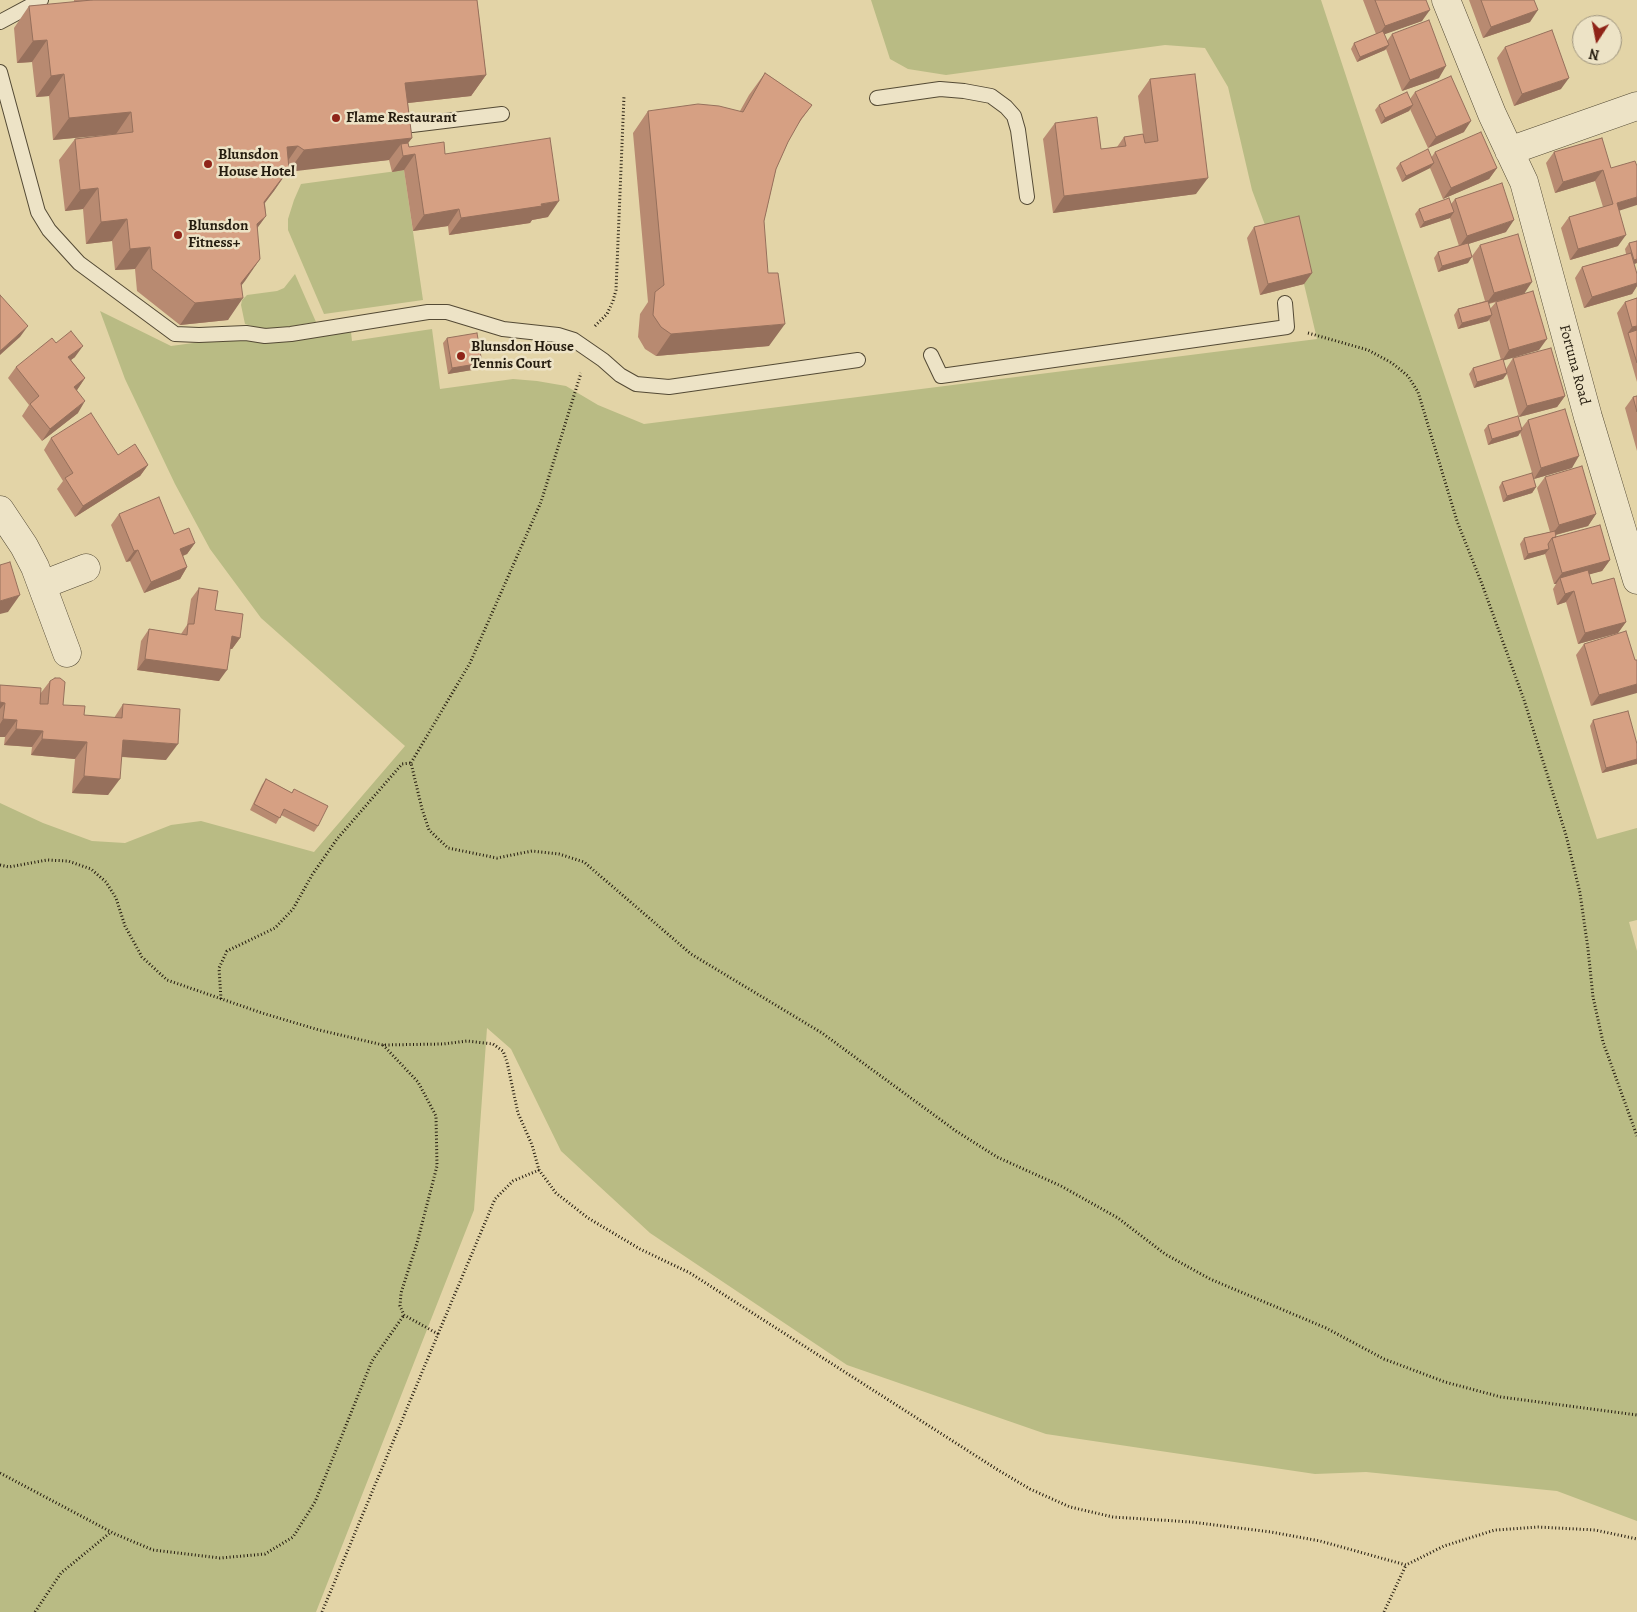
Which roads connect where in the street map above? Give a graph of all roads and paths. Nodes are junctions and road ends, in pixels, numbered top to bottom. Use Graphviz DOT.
graph roads {
  1 [pos="41,0"];
  2 [pos="1446,0"];
  3 [pos="0,22"];
  4 [pos="0,72"];
  5 [pos="624,96"];
  6 [pos="876,98"];
  7 [pos="1637,106"];
  8 [pos="502,114"];
  9 [pos="412,125"];
  10 [pos="1509,151"];
  11 [pos="1027,198"];
  12 [pos="1284,303"];
  13 [pos="1287,327"];
  14 [pos="584,346"];
  15 [pos="931,355"];
  16 [pos="858,360"];
  17 [pos="0,510"];
  18 [pos="86,568"];
  19 [pos="1637,580"];
  20 [pos="42,585"];
  21 [pos="67,653"];
  22 [pos="411,763"];
  23 [pos="0,864"];
  24 [pos="221,999"];
  25 [pos="383,1045"];
  26 [pos="1637,1136"];
  27 [pos="539,1170"];
  28 [pos="404,1315"];
  29 [pos="438,1334"];
  30 [pos="1637,1415"];
  31 [pos="0,1473"];
  32 [pos="111,1532"];
  33 [pos="1637,1539"];
  34 [pos="1406,1565"];
  35 [pos="35,1612"];
  36 [pos="322,1612"];
  37 [pos="1384,1612"];
  1 -- 3 [label="lane"];
  2 -- 10 [label="street, Fortuna Road"];
  4 -- 14 [label="lane"];
  5 -- 14 [label="path"];
  6 -- 11 [label="lane"];
  7 -- 10 [label="street"];
  8 -- 9 [label="lane"];
  10 -- 19 [label="street, Fortuna Road"];
  12 -- 13 [label="lane"];
  13 -- 15 [label="lane"];
  13 -- 26 [label="path"];
  14 -- 16 [label="lane"];
  14 -- 22 [label="path"];
  17 -- 20 [label="street"];
  18 -- 20 [label="street"];
  20 -- 21 [label="street"];
  22 -- 24 [label="path"];
  22 -- 30 [label="path"];
  23 -- 24 [label="path"];
  24 -- 25 [label="path"];
  25 -- 27 [label="path"];
  25 -- 28 [label="path"];
  27 -- 29 [label="path"];
  27 -- 34 [label="path"];
  28 -- 29 [label="path"];
  28 -- 32 [label="path"];
  29 -- 36 [label="path"];
  31 -- 32 [label="path"];
  32 -- 35 [label="path"];
  33 -- 34 [label="path"];
  34 -- 37 [label="path"];
}
